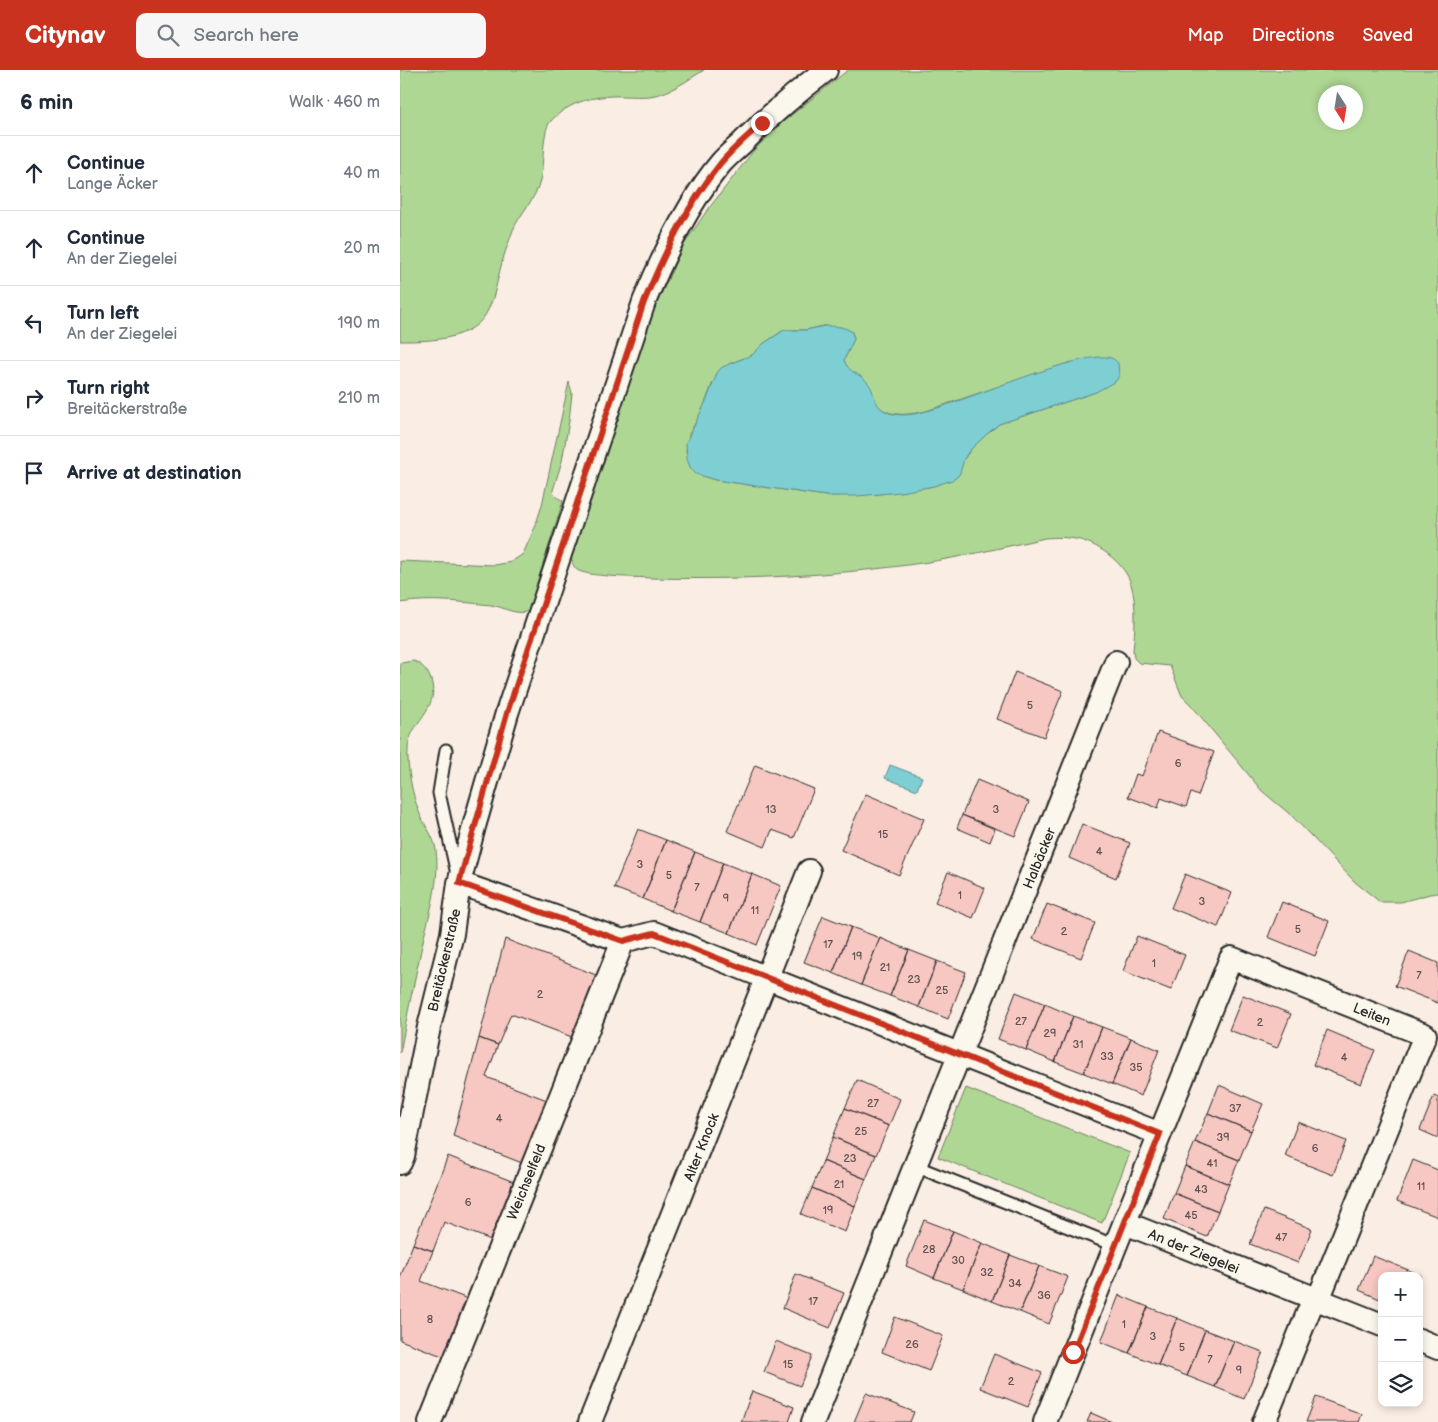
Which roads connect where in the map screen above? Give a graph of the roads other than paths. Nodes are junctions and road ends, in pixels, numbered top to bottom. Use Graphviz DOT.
graph roads {
  1 [pos="826,70"];
  2 [pos="1116,662"];
  3 [pos="446,750"];
  4 [pos="809,871"];
  5 [pos="459,883"];
  6 [pos="623,941"];
  7 [pos="768,978"];
  8 [pos="960,1054"];
  9 [pos="1160,1134"];
  10 [pos="400,1163"];
  11 [pos="915,1166"];
  12 [pos="1125,1223"];
  13 [pos="1116,1246"];
  14 [pos="1316,1299"];
  15 [pos="1378,1323"];
  16 [pos="1423,1342"];
  17 [pos="1438,1348"];
  18 [pos="430,1422"];
  19 [pos="590,1422"];
  20 [pos="812,1422"];
  21 [pos="1044,1422"];
  22 [pos="1264,1422"];
  1 -- 5 [label="street, Breitäckerstraße"];
  2 -- 8 [label="street, Halbäcker"];
  3 -- 5 [label="lane"];
  4 -- 7 [label="street, Alter Knock"];
  5 -- 6 [label="street"];
  5 -- 10 [label="street, Breitäckerstraße"];
  6 -- 7 [label="street"];
  6 -- 18 [label="street, Weichselfeld"];
  7 -- 8 [label="street"];
  7 -- 19 [label="street, Alter Knock"];
  8 -- 9 [label="street"];
  8 -- 11 [label="street"];
  9 -- 12 [label="street"];
  9 -- 14 [label="street, Leiten"];
  11 -- 13 [label="lane"];
  11 -- 20 [label="street"];
  12 -- 13 [label="street"];
  12 -- 14 [label="street, An der Ziegelei"];
  13 -- 21 [label="street"];
  14 -- 15 [label="street, An der Ziegelei"];
  14 -- 22 [label="street"];
  16 -- 17 [label="street"];
}
